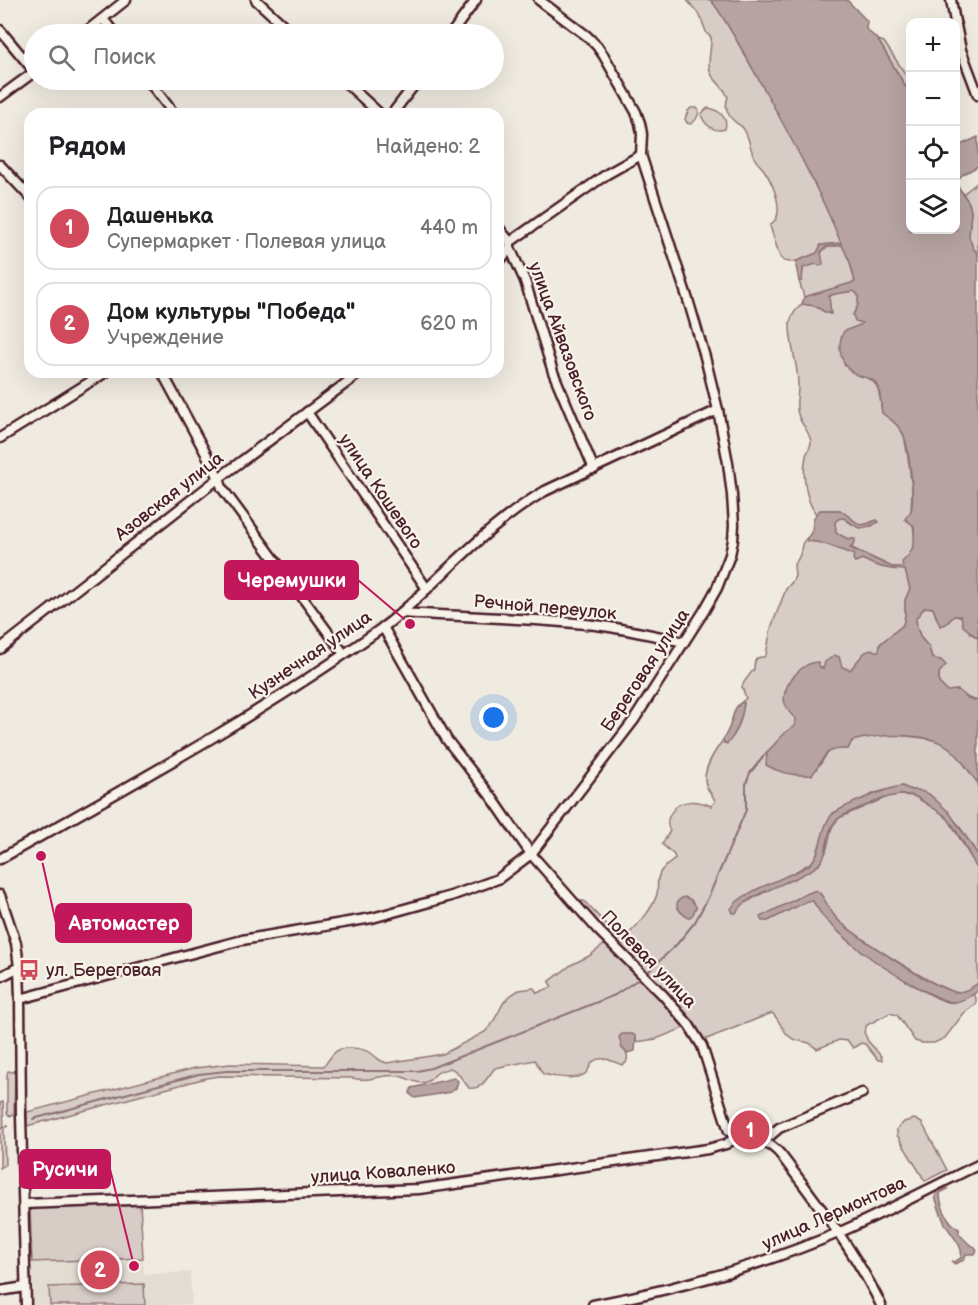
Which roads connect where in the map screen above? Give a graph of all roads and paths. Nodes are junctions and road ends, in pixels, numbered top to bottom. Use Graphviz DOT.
graph roads {
  1 [pos="126,0"];
  2 [pos="256,0"];
  3 [pos="476,0"];
  4 [pos="540,0"];
  5 [pos="951,0"];
  6 [pos="954,18"];
  7 [pos="103,19"];
  8 [pos="96,24"];
  9 [pos="107,24"];
  10 [pos="282,24"];
  11 [pos="458,24"];
  12 [pos="0,30"];
  13 [pos="960,46"];
  14 [pos="24,60"];
  15 [pos="24,79"];
  16 [pos="156,90"];
  17 [pos="354,90"];
  18 [pos="410,90"];
  19 [pos="978,95"];
  20 [pos="0,97"];
  21 [pos="169,108"];
  22 [pos="373,108"];
  23 [pos="397,108"];
  24 [pos="641,155"];
  25 [pos="0,165"];
  26 [pos="24,191"];
  27 [pos="504,236"];
  28 [pos="510,245"];
  29 [pos="504,254"];
  30 [pos="96,378"];
  31 [pos="165,378"];
  32 [pos="351,378"];
  33 [pos="718,410"];
  34 [pos="307,412"];
  35 [pos="0,438"];
  36 [pos="594,469"];
  37 [pos="219,478"];
  38 [pos="427,589"];
  39 [pos="401,613"];
  40 [pos="383,627"];
  41 [pos="684,642"];
  42 [pos="0,649"];
  43 [pos="344,654"];
  44 [pos="531,854"];
  45 [pos="0,859"];
  46 [pos="0,895"];
  47 [pos="19,967"];
  48 [pos="0,977"];
  49 [pos="20,999"];
  50 [pos="862,1093"];
  51 [pos="739,1136"];
  52 [pos="764,1142"];
  53 [pos="978,1165"];
  54 [pos="24,1204"];
  55 [pos="839,1233"];
  56 [pos="25,1287"];
  57 [pos="0,1291"];
  58 [pos="26,1305"];
  59 [pos="593,1305"];
  60 [pos="881,1305"];
  1 -- 7 [label="street"];
  2 -- 10 [label="street"];
  3 -- 11 [label="street"];
  4 -- 24 [label="street, Береговая улица"];
  5 -- 6 [label="street"];
  7 -- 8 [label="street"];
  7 -- 9 [label="street"];
  12 -- 14 [label="street"];
  13 -- 19 [label="street"];
  15 -- 20 [label="street"];
  16 -- 21 [label="street"];
  17 -- 22 [label="street"];
  18 -- 23 [label="street"];
  24 -- 28 [label="street"];
  24 -- 33 [label="street, Береговая улица"];
  25 -- 26 [label="street"];
  27 -- 28 [label="street, улица Айвазовского"];
  28 -- 29 [label="street"];
  28 -- 36 [label="street, улица Айвазовского"];
  30 -- 35 [label="street"];
  31 -- 37 [label="street"];
  32 -- 34 [label="street, Азовская улица"];
  33 -- 36 [label="street, Кузнечная улица"];
  33 -- 41 [label="street, Береговая улица"];
  34 -- 37 [label="street, Азовская улица"];
  34 -- 38 [label="street, улица Кошевого"];
  36 -- 38 [label="street, Кузнечная улица"];
  37 -- 42 [label="street, Азовская улица"];
  37 -- 43 [label="street"];
  38 -- 39 [label="street, Кузнечная улица"];
  39 -- 40 [label="street, Кузнечная улица"];
  39 -- 41 [label="street, Речной переулок"];
  40 -- 43 [label="street, Кузнечная улица"];
  40 -- 44 [label="street, Полевая улица"];
  41 -- 44 [label="street, Береговая улица"];
  43 -- 45 [label="street, Кузнечная улица"];
  44 -- 49 [label="street, Береговая улица"];
  44 -- 51 [label="street, Полевая улица"];
  46 -- 47 [label="street"];
  47 -- 48 [label="street"];
  47 -- 49 [label="street"];
  49 -- 54 [label="street"];
  50 -- 52 [label="street"];
  51 -- 52 [label="street"];
  51 -- 54 [label="street, улица Коваленко"];
  52 -- 55 [label="street"];
  53 -- 55 [label="street, улица Лермонтова"];
  54 -- 56 [label="street"];
  55 -- 59 [label="street, улица Лермонтова"];
  55 -- 60 [label="street"];
  56 -- 57 [label="street"];
  56 -- 58 [label="street"];
}
